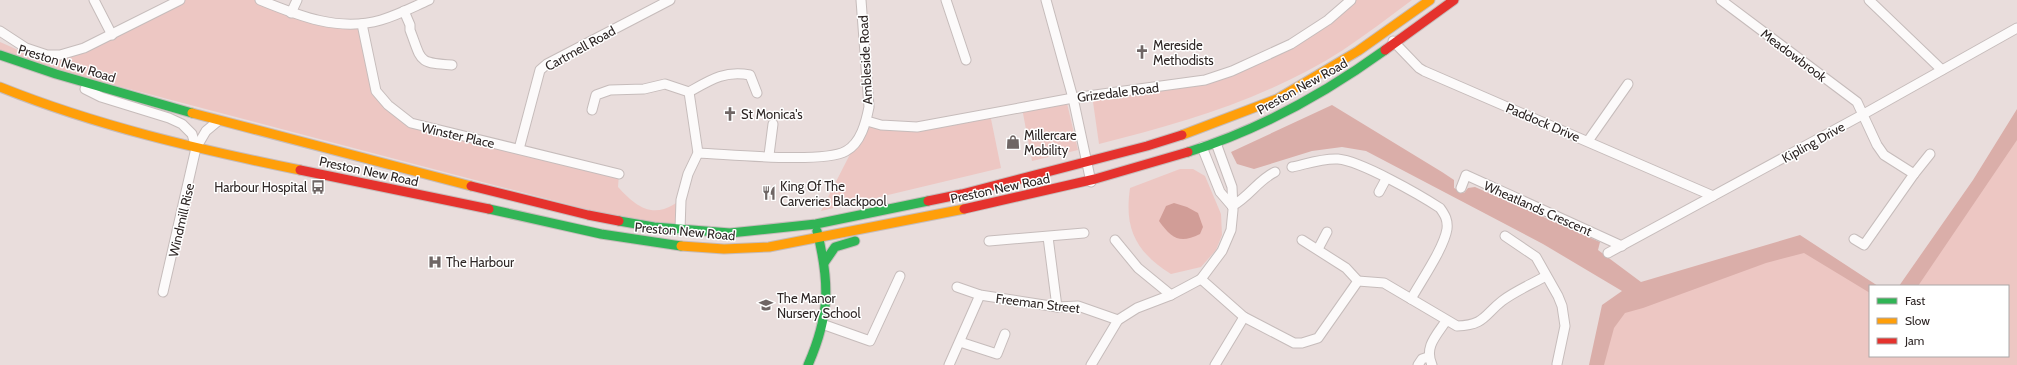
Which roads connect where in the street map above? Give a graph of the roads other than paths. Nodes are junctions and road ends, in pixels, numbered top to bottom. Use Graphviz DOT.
graph roads {
  1 [pos="94,0"];
  2 [pos="180,0"];
  3 [pos="260,0"];
  4 [pos="296,0"];
  5 [pos="429,0"];
  6 [pos="670,0"];
  7 [pos="861,0"];
  8 [pos="946,0"];
  9 [pos="1046,0"];
  10 [pos="1350,0"];
  11 [pos="1430,0"];
  12 [pos="1454,0"];
  13 [pos="1721,0"];
  14 [pos="1868,0"];
  15 [pos="404,11"];
  16 [pos="292,13"];
  17 [pos="362,24"];
  18 [pos="2017,28"];
  19 [pos="0,31"];
  20 [pos="1385,31"];
  21 [pos="112,35"];
  22 [pos="1396,44"];
  23 [pos="0,55"];
  24 [pos="966,60"];
  25 [pos="452,65"];
  26 [pos="1942,70"];
  27 [pos="56,74"];
  28 [pos="1628,84"];
  29 [pos="0,87"];
  30 [pos="689,92"];
  31 [pos="757,92"];
  32 [pos="1074,98"];
  33 [pos="592,110"];
  34 [pos="1862,115"];
  35 [pos="218,121"];
  36 [pos="867,121"];
  37 [pos="1219,122"];
  38 [pos="773,124"];
  39 [pos="1187,134"];
  40 [pos="1212,141"];
  41 [pos="1588,141"];
  42 [pos="1202,147"];
  43 [pos="196,148"];
  44 [pos="519,149"];
  45 [pos="698,153"];
  46 [pos="769,156"];
  47 [pos="1930,158"];
  48 [pos="1086,163"];
  49 [pos="1292,167"];
  50 [pos="1275,172"];
  51 [pos="619,174"];
  52 [pos="1914,174"];
  53 [pos="1386,179"];
  54 [pos="1091,182"];
  55 [pos="1461,188"];
  56 [pos="1379,192"];
  57 [pos="1713,196"];
  58 [pos="1232,206"];
  59 [pos="928,216"];
  60 [pos="816,224"];
  61 [pos="680,230"];
  62 [pos="1327,232"];
  63 [pos="1084,233"];
  64 [pos="1505,236"];
  65 [pos="1048,237"];
  66 [pos="1854,239"];
  67 [pos="819,240"];
  68 [pos="1115,240"];
  69 [pos="1302,240"];
  70 [pos="989,241"];
  71 [pos="1622,246"];
  72 [pos="1318,249"];
  73 [pos="1608,253"];
  74 [pos="824,263"];
  75 [pos="900,276"];
  76 [pos="1546,276"];
  77 [pos="1201,279"];
  78 [pos="1358,281"];
  79 [pos="957,287"];
  80 [pos="163,292"];
  81 [pos="980,295"];
  82 [pos="1171,295"];
  83 [pos="1411,299"];
  84 [pos="1057,307"];
  85 [pos="1244,317"];
  86 [pos="1118,320"];
  87 [pos="1446,321"];
  88 [pos="822,324"];
  89 [pos="1005,334"];
  90 [pos="960,342"];
  91 [pos="1430,361"];
  92 [pos="1557,364"];
  93 [pos="808,365"];
  94 [pos="949,365"];
  95 [pos="1091,365"];
  96 [pos="1216,365"];
  97 [pos="1418,365"];
  1 -- 21 [label="street"];
  2 -- 21 [label="street"];
  3 -- 16 [label="street"];
  4 -- 16 [label="street"];
  5 -- 15 [label="street"];
  6 -- 44 [label="street, Cartmell Road"];
  7 -- 36 [label="street, Ambleside Road"];
  8 -- 24 [label="street"];
  9 -- 32 [label="street"];
  10 -- 32 [label="street, Grizedale Road"];
  11 -- 20 [label="main road, Preston New Road"];
  12 -- 22 [label="main road, Preston New Road"];
  13 -- 34 [label="street, Meadowbrook"];
  14 -- 26 [label="street"];
  15 -- 17 [label="street"];
  15 -- 25 [label="street"];
  16 -- 17 [label="street"];
  17 -- 44 [label="street, Winster Place"];
  18 -- 26 [label="street, Kipling Drive"];
  19 -- 21 [label="street"];
  20 -- 22 [label="street, Paddock Drive"];
  20 -- 37 [label="main road, Preston New Road"];
  22 -- 40 [label="main road, Preston New Road"];
  22 -- 41 [label="street, Paddock Drive"];
  23 -- 27 [label="main road, Preston New Road"];
  26 -- 34 [label="street, Kipling Drive"];
  27 -- 35 [label="main road, Preston New Road"];
  27 -- 43 [label="street"];
  28 -- 41 [label="street"];
  29 -- 43 [label="main road, Preston New Road"];
  30 -- 31 [label="street"];
  30 -- 33 [label="street"];
  30 -- 45 [label="street"];
  32 -- 36 [label="street, Grizedale Road"];
  32 -- 48 [label="street"];
  34 -- 52 [label="street, Meadowbrook"];
  34 -- 57 [label="street, Kipling Drive"];
  35 -- 43 [label="street, Windmill Rise"];
  35 -- 61 [label="main road, Preston New Road"];
  36 -- 46 [label="street"];
  37 -- 39 [label="main road, Preston New Road"];
  37 -- 40 [label="main road"];
  38 -- 46 [label="street"];
  39 -- 40 [label="main road"];
  39 -- 48 [label="main road, Preston New Road"];
  40 -- 42 [label="main road"];
  40 -- 58 [label="street"];
  41 -- 57 [label="street, Paddock Drive"];
  42 -- 54 [label="main road, Preston New Road"];
  42 -- 58 [label="street"];
  43 -- 67 [label="main road, Preston New Road"];
  43 -- 80 [label="street, Windmill Rise"];
  44 -- 51 [label="street, Winster Place"];
  45 -- 46 [label="street"];
  45 -- 61 [label="street"];
  47 -- 52 [label="street"];
  48 -- 54 [label="street"];
  48 -- 60 [label="main road, Preston New Road"];
  49 -- 53 [label="street"];
  50 -- 58 [label="street"];
  52 -- 66 [label="street"];
  53 -- 56 [label="street"];
  53 -- 83 [label="street"];
  54 -- 59 [label="main road, Preston New Road"];
  55 -- 71 [label="street, Wheatlands Crescent"];
  57 -- 71 [label="street, Kipling Drive"];
  58 -- 77 [label="street"];
  59 -- 67 [label="main road, Preston New Road"];
  59 -- 74 [label="main road"];
  60 -- 61 [label="main road, Preston New Road"];
  60 -- 67 [label="main road"];
  62 -- 72 [label="street"];
  63 -- 65 [label="street"];
  64 -- 76 [label="street"];
  65 -- 70 [label="street"];
  65 -- 84 [label="street"];
  67 -- 74 [label="main road"];
  68 -- 82 [label="street"];
  69 -- 72 [label="street"];
  71 -- 73 [label="street, Kipling Drive"];
  72 -- 78 [label="street"];
  74 -- 88 [label="main road"];
  75 -- 88 [label="street"];
  76 -- 87 [label="street"];
  76 -- 92 [label="street"];
  77 -- 82 [label="street"];
  77 -- 85 [label="street"];
  78 -- 83 [label="street"];
  78 -- 85 [label="street"];
  79 -- 81 [label="street, Freeman Street"];
  81 -- 84 [label="street, Freeman Street"];
  81 -- 90 [label="street"];
  82 -- 86 [label="street"];
  83 -- 87 [label="street"];
  84 -- 86 [label="street, Freeman Street"];
  85 -- 96 [label="street"];
  86 -- 95 [label="street"];
  87 -- 91 [label="street"];
  88 -- 93 [label="main road"];
  89 -- 90 [label="street"];
  90 -- 94 [label="street"];
  91 -- 97 [label="street"];
}
